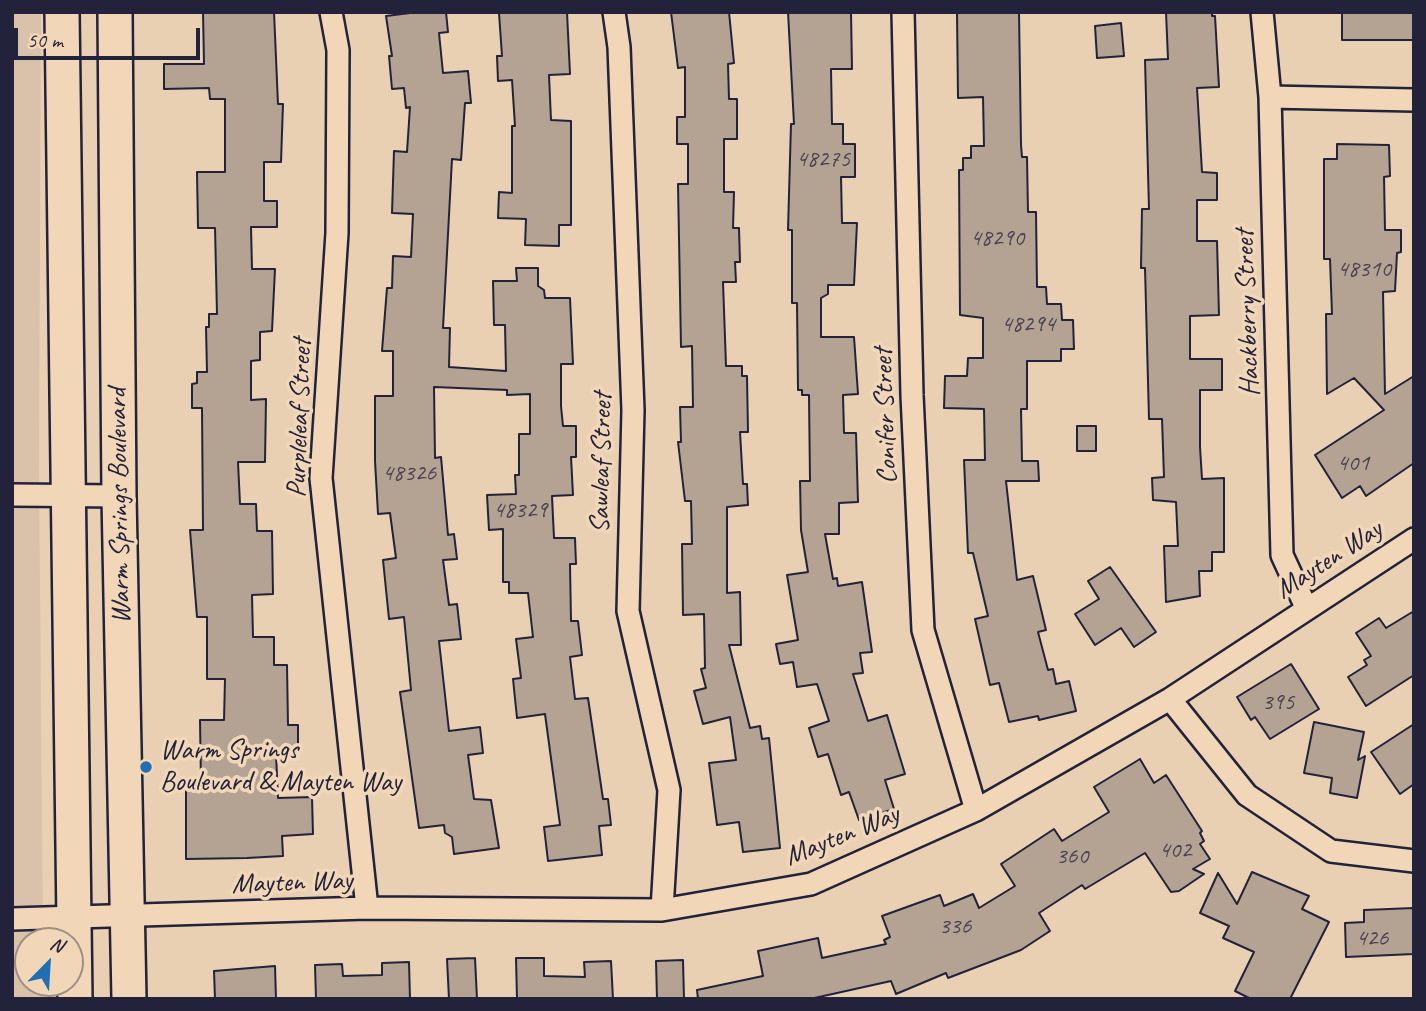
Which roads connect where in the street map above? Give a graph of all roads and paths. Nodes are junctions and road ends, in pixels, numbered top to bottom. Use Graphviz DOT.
graph roads {
  1 [pos="62,12"];
  2 [pos="115,12"];
  3 [pos="331,12"];
  4 [pos="614,12"];
  5 [pos="903,12"];
  6 [pos="1262,12"];
  7 [pos="1270,97"];
  8 [pos="1414,100"];
  9 [pos="12,495"];
  10 [pos="68,496"];
  11 [pos="119,496"];
  12 [pos="1414,539"];
  13 [pos="1306,607"];
  14 [pos="1170,699"];
  15 [pos="975,810"];
  16 [pos="1414,860"];
  17 [pos="367,908"];
  18 [pos="662,910"];
  19 [pos="127,918"];
  20 [pos="12,919"];
  21 [pos="73,919"];
  22 [pos="75,999"];
  23 [pos="129,999"];
  1 -- 10 [label="main road, Warm Springs Boulevard"];
  2 -- 11 [label="main road, Warm Springs Boulevard"];
  3 -- 17 [label="street, Purpleleaf Street"];
  4 -- 18 [label="street, Sawleaf Street"];
  5 -- 15 [label="street, Conifer Street"];
  6 -- 7 [label="street, Hackberry Street"];
  7 -- 8 [label="street"];
  7 -- 13 [label="street, Hackberry Street"];
  9 -- 10 [label="street"];
  10 -- 11 [label="street"];
  10 -- 21 [label="main road, Warm Springs Boulevard"];
  11 -- 19 [label="main road, Warm Springs Boulevard"];
  12 -- 13 [label="street, Mayten Way"];
  13 -- 14 [label="street, Mayten Way"];
  14 -- 15 [label="street, Mayten Way"];
  14 -- 16 [label="street"];
  15 -- 18 [label="street, Mayten Way"];
  17 -- 18 [label="street, Mayten Way"];
  17 -- 19 [label="street, Mayten Way"];
  19 -- 21 [label="street, Mayten Way"];
  19 -- 23 [label="main road, Warm Springs Boulevard"];
  20 -- 21 [label="street, Mayten Way"];
  21 -- 22 [label="main road, Warm Springs Boulevard"];
}
